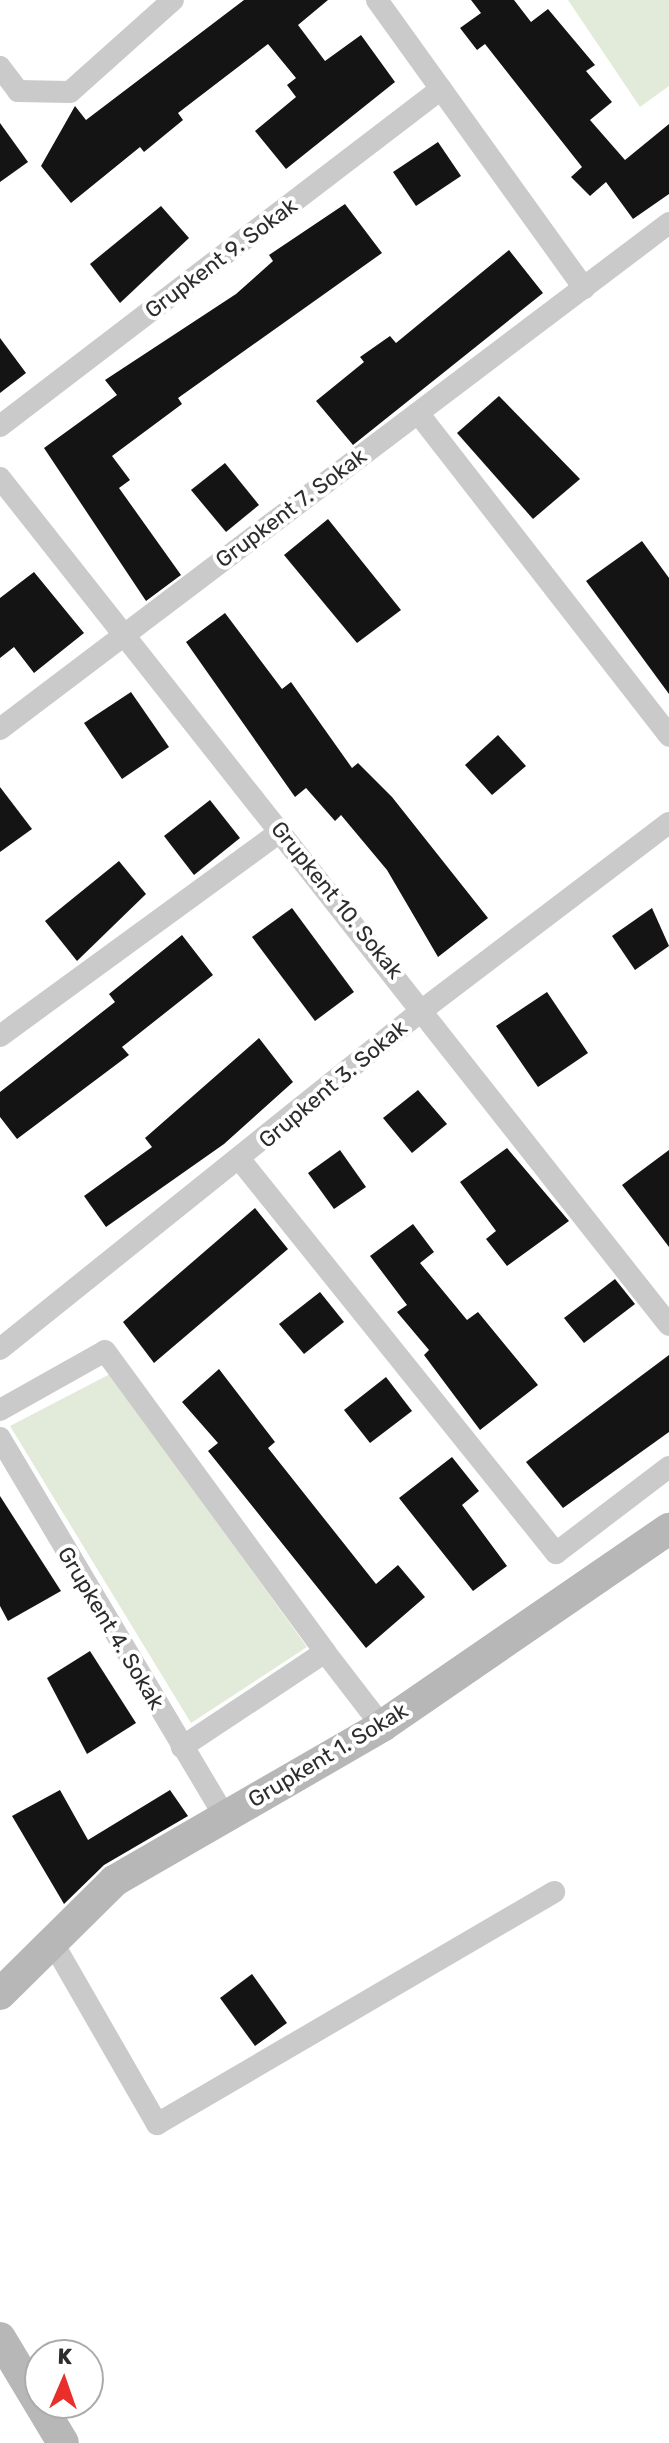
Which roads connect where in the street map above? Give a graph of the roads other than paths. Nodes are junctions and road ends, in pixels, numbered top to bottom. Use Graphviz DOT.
graph roads {
  1 [pos="173,0"];
  2 [pos="378,0"];
  3 [pos="0,67"];
  4 [pos="441,89"];
  5 [pos="669,223"];
  6 [pos="584,288"];
  7 [pos="418,413"];
  8 [pos="0,426"];
  9 [pos="0,478"];
  10 [pos="122,634"];
  11 [pos="0,729"];
  12 [pos="669,736"];
  13 [pos="669,823"];
  14 [pos="281,831"];
  15 [pos="425,1008"];
  16 [pos="0,1036"];
  17 [pos="241,1161"];
  18 [pos="669,1325"];
  19 [pos="0,1349"];
  20 [pos="0,1410"];
  21 [pos="0,1438"];
  22 [pos="669,1467"];
  23 [pos="669,1529"];
  24 [pos="325,1652"];
  25 [pos="382,1726"];
  26 [pos="182,1747"];
  27 [pos="224,1816"];
  28 [pos="554,1892"];
  29 [pos="53,1943"];
  30 [pos="0,1994"];
  31 [pos="0,2338"];
  32 [pos="63,2443"];
  1 -- 3 [label="street"];
  2 -- 4 [label="street"];
  4 -- 6 [label="street"];
  4 -- 8 [label="street, Grupkent 9. Sokak"];
  5 -- 6 [label="street, Grupkent 7. Sokak"];
  6 -- 7 [label="street, Grupkent 7. Sokak"];
  7 -- 10 [label="street, Grupkent 7. Sokak"];
  7 -- 12 [label="street"];
  9 -- 10 [label="street, Grupkent 10. Sokak"];
  10 -- 11 [label="street, Grupkent 7. Sokak"];
  10 -- 14 [label="street, Grupkent 10. Sokak"];
  13 -- 15 [label="street, Grupkent 3. Sokak"];
  14 -- 15 [label="street, Grupkent 10. Sokak"];
  14 -- 16 [label="street"];
  15 -- 17 [label="street, Grupkent 3. Sokak"];
  15 -- 18 [label="street, Grupkent 10. Sokak"];
  17 -- 19 [label="street, Grupkent 3. Sokak"];
  17 -- 22 [label="street"];
  20 -- 24 [label="street"];
  21 -- 26 [label="street, Grupkent 4. Sokak"];
  23 -- 25 [label="street, Grupkent 1. Sokak"];
  24 -- 25 [label="street"];
  24 -- 26 [label="street"];
  25 -- 27 [label="street, Grupkent 1. Sokak"];
  26 -- 27 [label="street, Grupkent 4. Sokak"];
  27 -- 29 [label="street, Grupkent 1. Sokak"];
  28 -- 29 [label="street"];
  29 -- 30 [label="street, Grupkent 1. Sokak"];
  31 -- 32 [label="street"];
}
